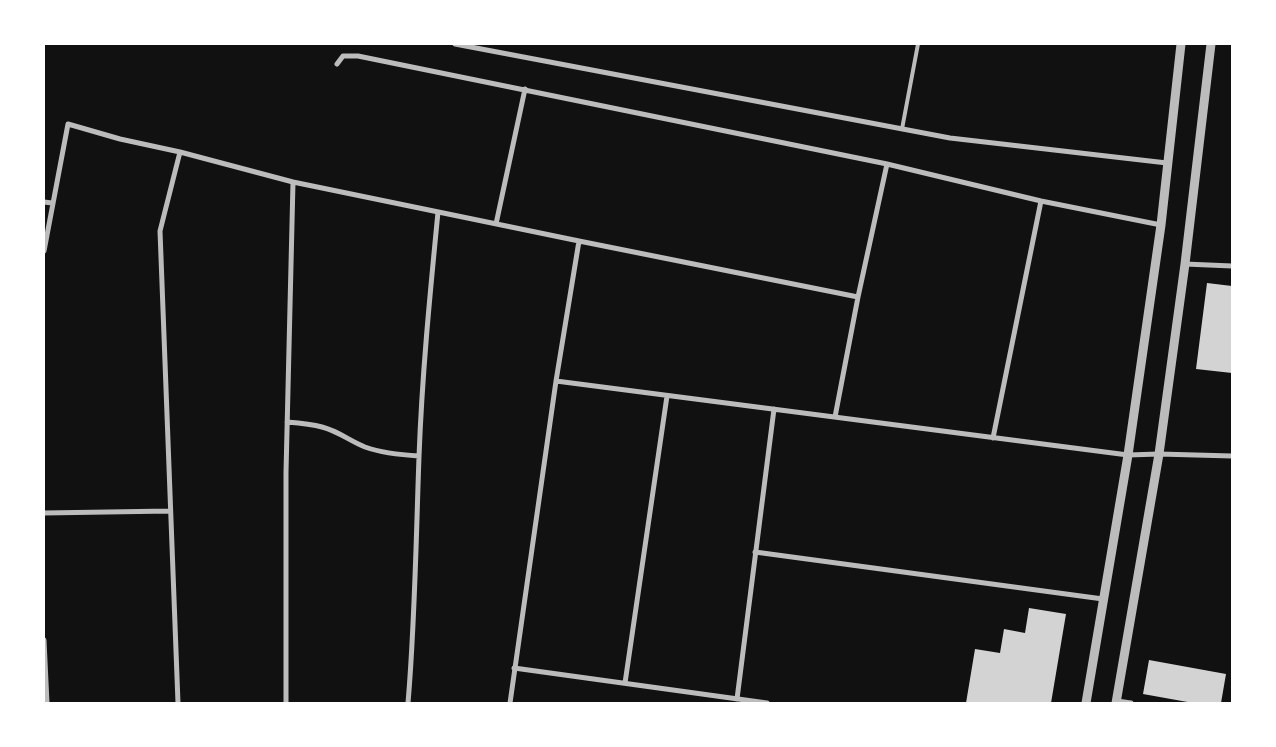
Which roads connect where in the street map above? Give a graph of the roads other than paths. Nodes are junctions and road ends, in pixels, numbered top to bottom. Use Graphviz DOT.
graph roads {
  1 [pos="455,44"];
  2 [pos="918,44"];
  3 [pos="1182,44"];
  4 [pos="1211,44"];
  5 [pos="337,64"];
  6 [pos="525,89"];
  7 [pos="902,129"];
  8 [pos="180,152"];
  9 [pos="1167,163"];
  10 [pos="887,164"];
  11 [pos="293,182"];
  12 [pos="1042,201"];
  13 [pos="44,202"];
  14 [pos="52,203"];
  15 [pos="438,212"];
  16 [pos="496,224"];
  17 [pos="1161,226"];
  18 [pos="579,241"];
  19 [pos="44,251"];
  20 [pos="1185,264"];
  21 [pos="1232,266"];
  22 [pos="858,297"];
  23 [pos="556,381"];
  24 [pos="667,396"];
  25 [pos="774,409"];
  26 [pos="834,417"];
  27 [pos="287,422"];
  28 [pos="993,438"];
  29 [pos="1159,454"];
  30 [pos="1128,455"];
  31 [pos="419,456"];
  32 [pos="1232,456"];
  33 [pos="170,511"];
  34 [pos="44,513"];
  35 [pos="755,552"];
  36 [pos="1103,599"];
  37 [pos="44,640"];
  38 [pos="514,668"];
  39 [pos="44,676"];
  40 [pos="625,683"];
  41 [pos="737,699"];
  42 [pos="1116,702"];
  43 [pos="47,703"];
  44 [pos="178,703"];
  45 [pos="286,703"];
  46 [pos="408,703"];
  47 [pos="510,703"];
  48 [pos="767,703"];
  49 [pos="1086,703"];
  50 [pos="1131,703"];
  1 -- 7 [label="street"];
  2 -- 7 [label="lane"];
  3 -- 9 [label="street"];
  4 -- 20 [label="street"];
  5 -- 6 [label="street"];
  6 -- 10 [label="street"];
  6 -- 16 [label="street"];
  7 -- 9 [label="street"];
  8 -- 11 [label="street"];
  8 -- 14 [label="street"];
  8 -- 33 [label="street"];
  9 -- 17 [label="street"];
  10 -- 12 [label="street"];
  10 -- 22 [label="street"];
  11 -- 15 [label="street"];
  11 -- 27 [label="street"];
  12 -- 17 [label="street"];
  12 -- 28 [label="street"];
  13 -- 14 [label="street"];
  14 -- 19 [label="street"];
  15 -- 16 [label="street"];
  15 -- 31 [label="street"];
  16 -- 18 [label="street"];
  17 -- 30 [label="street"];
  18 -- 22 [label="street"];
  18 -- 23 [label="street"];
  20 -- 21 [label="street"];
  20 -- 29 [label="street"];
  22 -- 26 [label="street"];
  23 -- 24 [label="street"];
  23 -- 38 [label="street"];
  24 -- 25 [label="street"];
  24 -- 40 [label="street"];
  25 -- 26 [label="street"];
  25 -- 35 [label="street"];
  26 -- 28 [label="street"];
  27 -- 31 [label="street"];
  27 -- 45 [label="street"];
  28 -- 30 [label="street"];
  29 -- 30 [label="street"];
  29 -- 32 [label="street"];
  29 -- 42 [label="street"];
  30 -- 36 [label="street"];
  31 -- 46 [label="street"];
  33 -- 34 [label="street"];
  33 -- 44 [label="street"];
  35 -- 36 [label="street"];
  35 -- 41 [label="street"];
  36 -- 49 [label="street"];
  37 -- 39 [label="street"];
  38 -- 40 [label="street"];
  38 -- 47 [label="street"];
  39 -- 43 [label="street"];
  40 -- 41 [label="street"];
  41 -- 48 [label="street"];
  42 -- 50 [label="street"];
}
